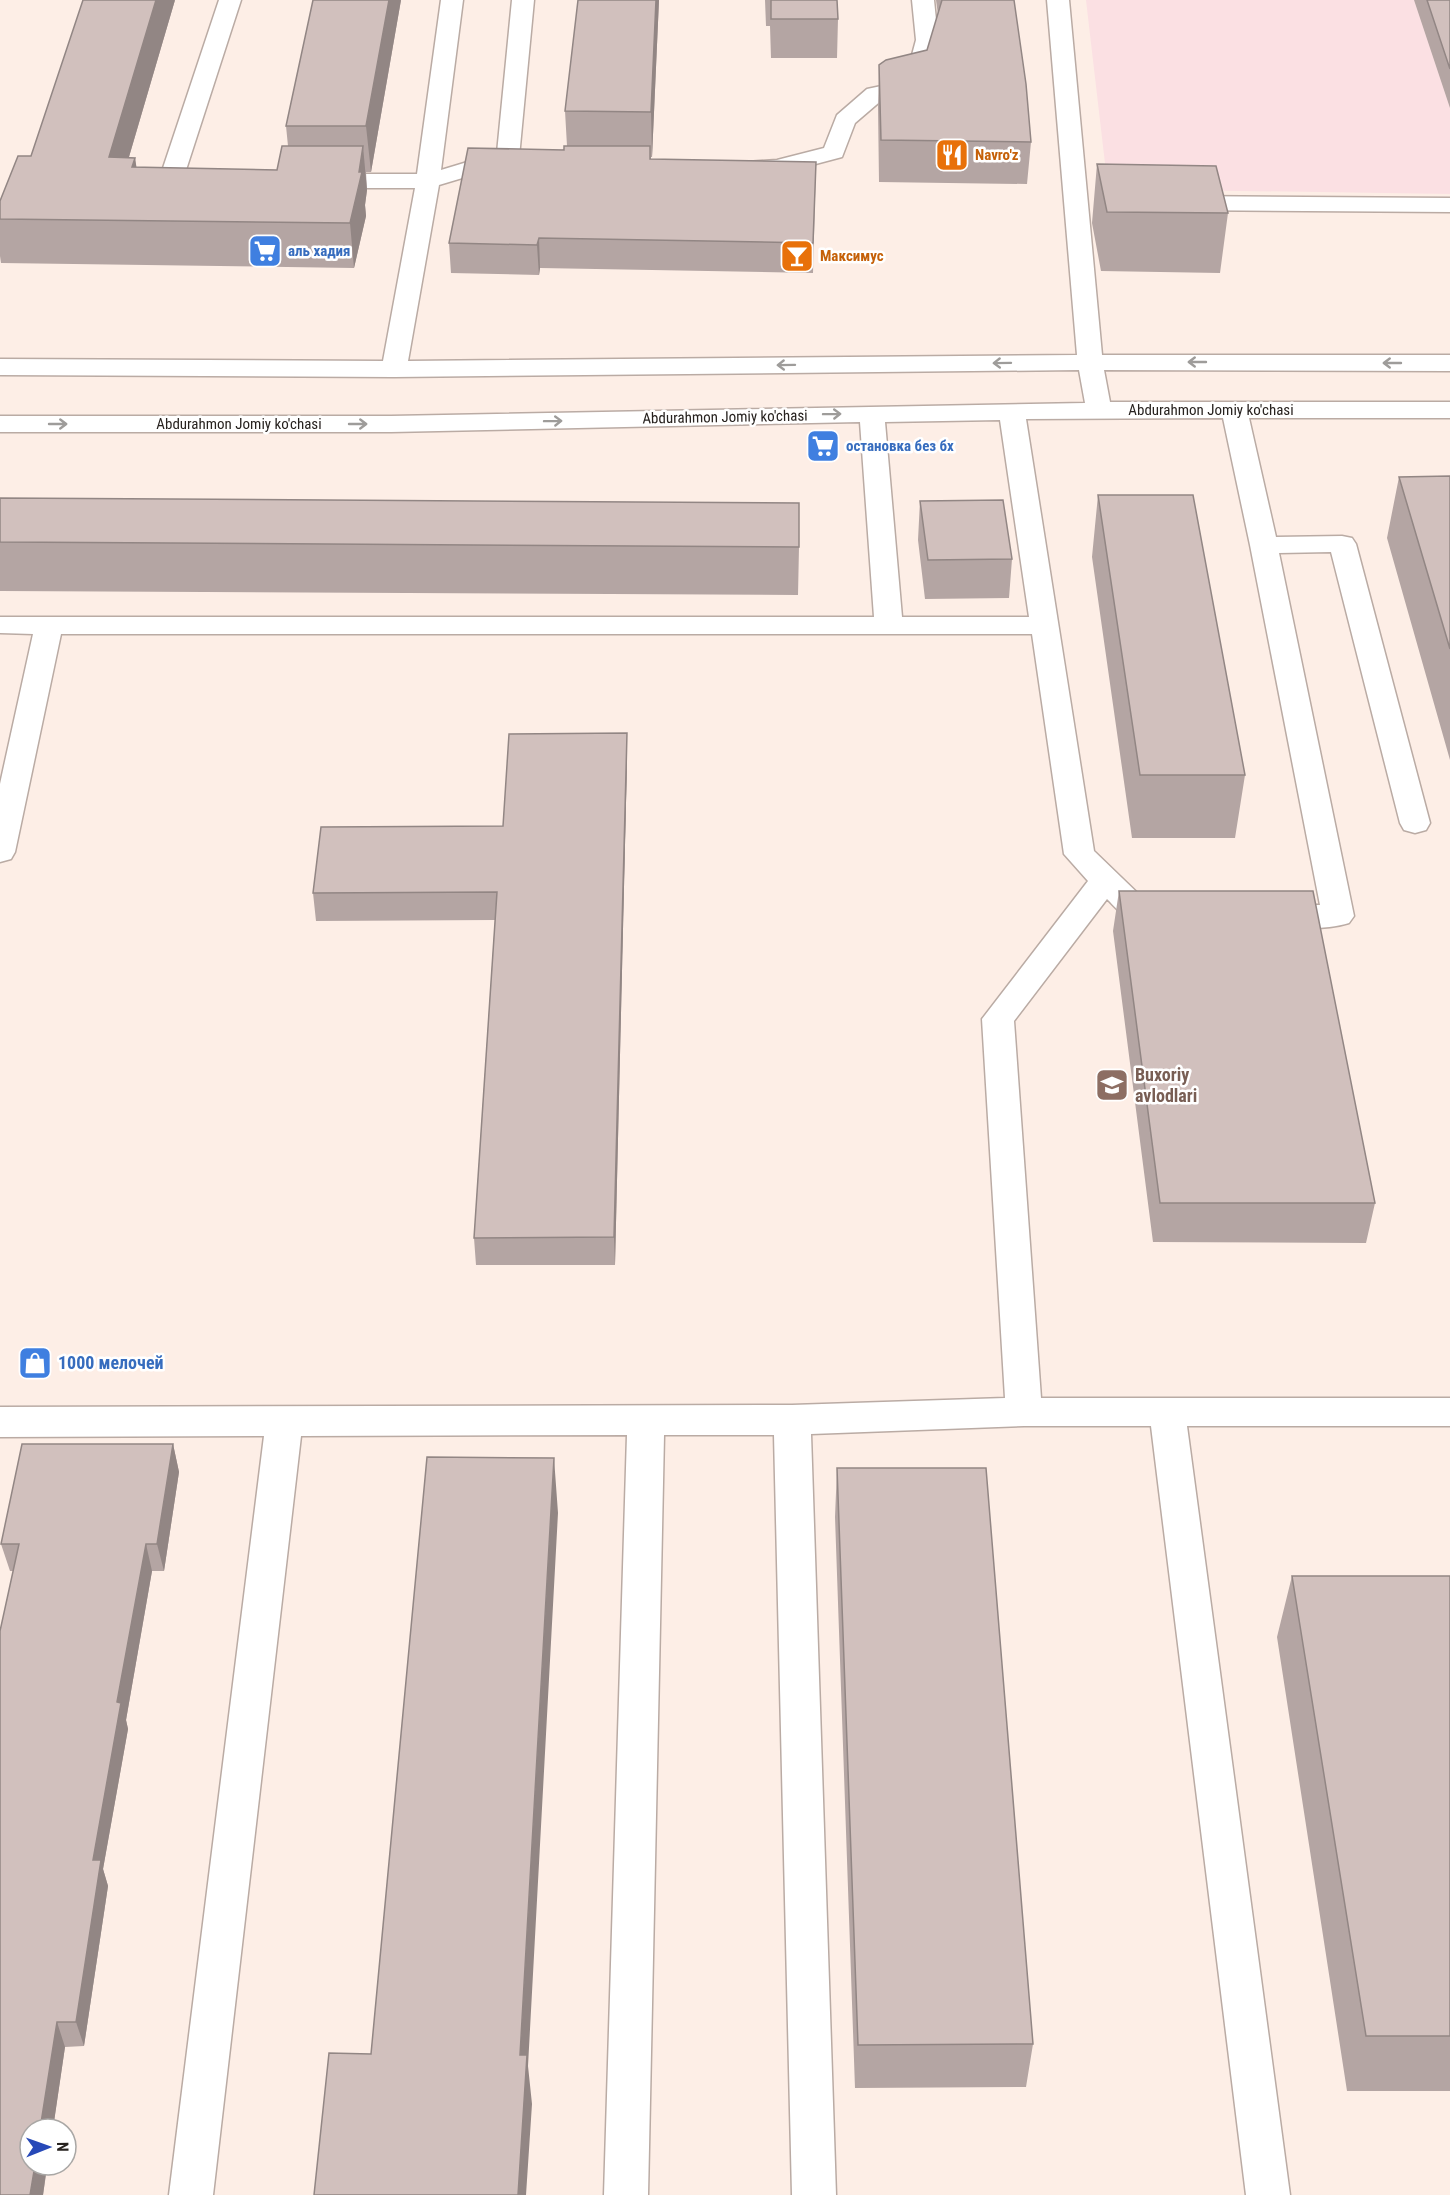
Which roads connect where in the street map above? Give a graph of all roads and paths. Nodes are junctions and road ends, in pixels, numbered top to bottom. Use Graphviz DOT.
graph roads {
  1 [pos="230,0"];
  2 [pos="452,0"];
  3 [pos="523,0"];
  4 [pos="923,0"];
  5 [pos="1058,0"];
  6 [pos="478,166"];
  7 [pos="526,167"];
  8 [pos="734,167"];
  9 [pos="230,180"];
  10 [pos="300,181"];
  11 [pos="428,181"];
  12 [pos="1158,202"];
  13 [pos="1450,205"];
  14 [pos="1090,362"];
  15 [pos="1450,363"];
  16 [pos="0,367"];
  17 [pos="394,369"];
  18 [pos="1099,410"];
  19 [pos="1234,410"];
  20 [pos="1450,410"];
  21 [pos="1012,411"];
  22 [pos="872,414"];
  23 [pos="0,424"];
  24 [pos="1264,545"];
  25 [pos="0,625"];
  26 [pos="49,626"];
  27 [pos="888,626"];
  28 [pos="1044,626"];
  29 [pos="1414,823"];
  30 [pos="0,852"];
  31 [pos="1105,880"];
  32 [pos="1176,916"];
  33 [pos="1246,916"];
  34 [pos="1024,1412"];
  35 [pos="1167,1412"];
  36 [pos="1450,1412"];
  37 [pos="646,1420"];
  38 [pos="792,1420"];
  39 [pos="284,1421"];
  40 [pos="0,1422"];
  41 [pos="191,2195"];
  42 [pos="626,2195"];
  43 [pos="814,2195"];
  44 [pos="1268,2195"];
  1 -- 9 [label="street"];
  2 -- 11 [label="street"];
  3 -- 6 [label="street"];
  4 -- 8 [label="street"];
  5 -- 14 [label="street"];
  6 -- 7 [label="street"];
  6 -- 11 [label="street"];
  10 -- 11 [label="street"];
  11 -- 17 [label="street"];
  12 -- 13 [label="street"];
  15 -- 14 [label="street, one-way"];
  14 -- 17 [label="street, one-way"];
  14 -- 18 [label="street"];
  16 -- 17 [label="street"];
  18 -- 19 [label="street, Abdurahmon Jomiy ko'chasi"];
  18 -- 21 [label="street, Abdurahmon Jomiy ko'chasi"];
  19 -- 20 [label="street, Abdurahmon Jomiy ko'chasi"];
  19 -- 24 [label="street"];
  21 -- 22 [label="street, Abdurahmon Jomiy ko'chasi"];
  21 -- 28 [label="street"];
  23 -- 22 [label="street, Abdurahmon Jomiy ko'chasi, one-way"];
  22 -- 27 [label="street"];
  24 -- 29 [label="street"];
  24 -- 33 [label="street"];
  25 -- 26 [label="street"];
  26 -- 27 [label="street"];
  26 -- 30 [label="street"];
  27 -- 28 [label="street"];
  28 -- 31 [label="street"];
  31 -- 32 [label="street"];
  31 -- 34 [label="street"];
  34 -- 35 [label="street"];
  34 -- 38 [label="street"];
  35 -- 36 [label="street"];
  35 -- 44 [label="street"];
  37 -- 38 [label="street"];
  37 -- 39 [label="street"];
  37 -- 42 [label="street"];
  38 -- 43 [label="street"];
  39 -- 40 [label="street"];
  39 -- 41 [label="street"];
}
